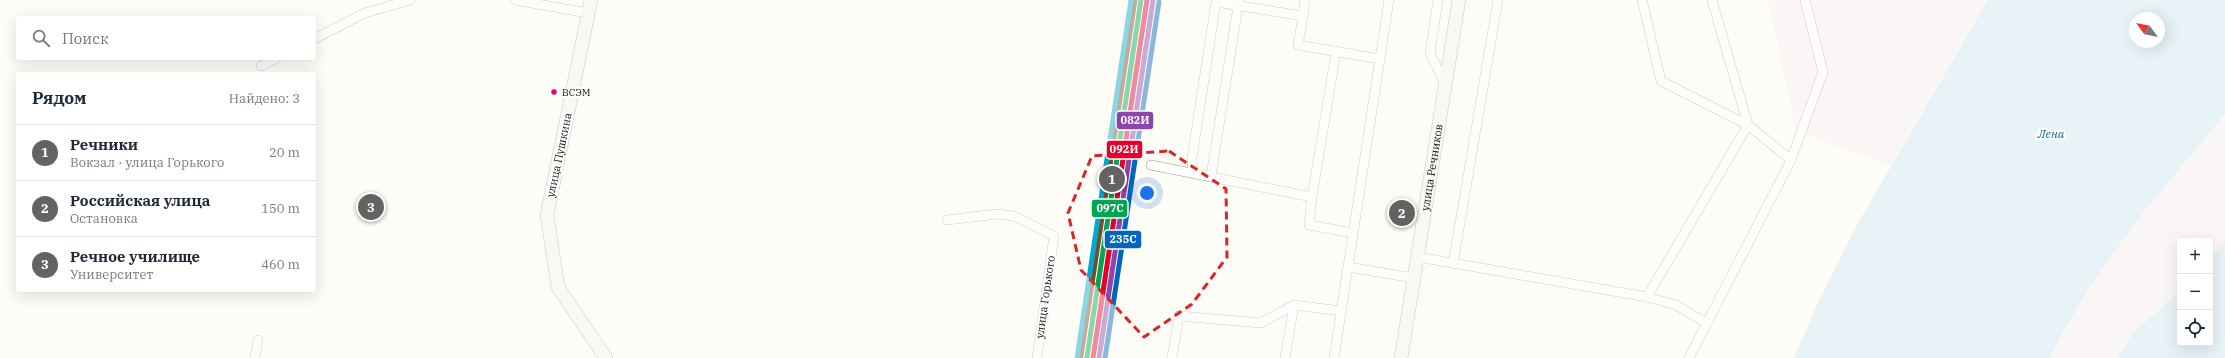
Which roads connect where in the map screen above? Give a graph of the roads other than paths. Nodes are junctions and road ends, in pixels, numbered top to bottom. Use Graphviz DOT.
graph roads {
  1 [pos="410,0"];
  2 [pos="515,0"];
  3 [pos="1305,0"];
  4 [pos="1389,0"];
  5 [pos="1438,0"];
  6 [pos="1459,0"];
  7 [pos="1498,0"];
  8 [pos="1642,0"];
  9 [pos="1712,0"];
  10 [pos="1805,0"];
  11 [pos="1238,3"];
  12 [pos="590,6"];
  13 [pos="1303,16"];
  14 [pos="316,38"];
  15 [pos="1336,52"];
  16 [pos="1380,59"];
  17 [pos="273,60"];
  18 [pos="261,66"];
  19 [pos="1445,85"];
  20 [pos="1748,125"];
  21 [pos="1791,160"];
  22 [pos="1151,165"];
  23 [pos="1193,173"];
  24 [pos="1211,176"];
  25 [pos="1312,197"];
  26 [pos="947,220"];
  27 [pos="1353,233"];
  28 [pos="1418,257"];
  29 [pos="1453,264"];
  30 [pos="1348,267"];
  31 [pos="1414,278"];
  32 [pos="1647,297"];
  33 [pos="1294,305"];
  34 [pos="1341,311"];
  35 [pos="1706,323"];
  36 [pos="258,340"];
  37 [pos="255,358"];
  38 [pos="606,358"];
  39 [pos="1037,358"];
  40 [pos="1172,358"];
  41 [pos="1285,358"];
  42 [pos="1334,358"];
  43 [pos="1401,358"];
  44 [pos="1689,358"];
  1 -- 14 [label="street"];
  2 -- 12 [label="street"];
  3 -- 13 [label="street"];
  4 -- 16 [label="street"];
  5 -- 19 [label="street"];
  6 -- 19 [label="street, улица Речников"];
  7 -- 29 [label="street"];
  8 -- 20 [label="street"];
  9 -- 20 [label="street"];
  10 -- 21 [label="street"];
  11 -- 13 [label="street"];
  11 -- 23 [label="street"];
  11 -- 24 [label="street"];
  12 -- 38 [label="street, улица Пушкина"];
  13 -- 15 [label="street"];
  15 -- 16 [label="street"];
  15 -- 25 [label="street"];
  16 -- 27 [label="street"];
  17 -- 18 [label="street"];
  19 -- 28 [label="street, улица Речников"];
  20 -- 21 [label="street"];
  20 -- 32 [label="street"];
  21 -- 35 [label="street"];
  22 -- 23 [label="street"];
  23 -- 24 [label="street"];
  24 -- 25 [label="street"];
  25 -- 27 [label="street"];
  26 -- 39 [label="street, улица Горького"];
  27 -- 30 [label="street"];
  28 -- 29 [label="street"];
  28 -- 31 [label="street, улица Речников"];
  29 -- 32 [label="street"];
  30 -- 31 [label="street"];
  30 -- 34 [label="street"];
  31 -- 43 [label="street, улица Речников"];
  32 -- 35 [label="street"];
  33 -- 34 [label="street"];
  33 -- 40 [label="street"];
  33 -- 41 [label="street"];
  34 -- 42 [label="street"];
  35 -- 44 [label="street"];
  36 -- 37 [label="street"];
}
